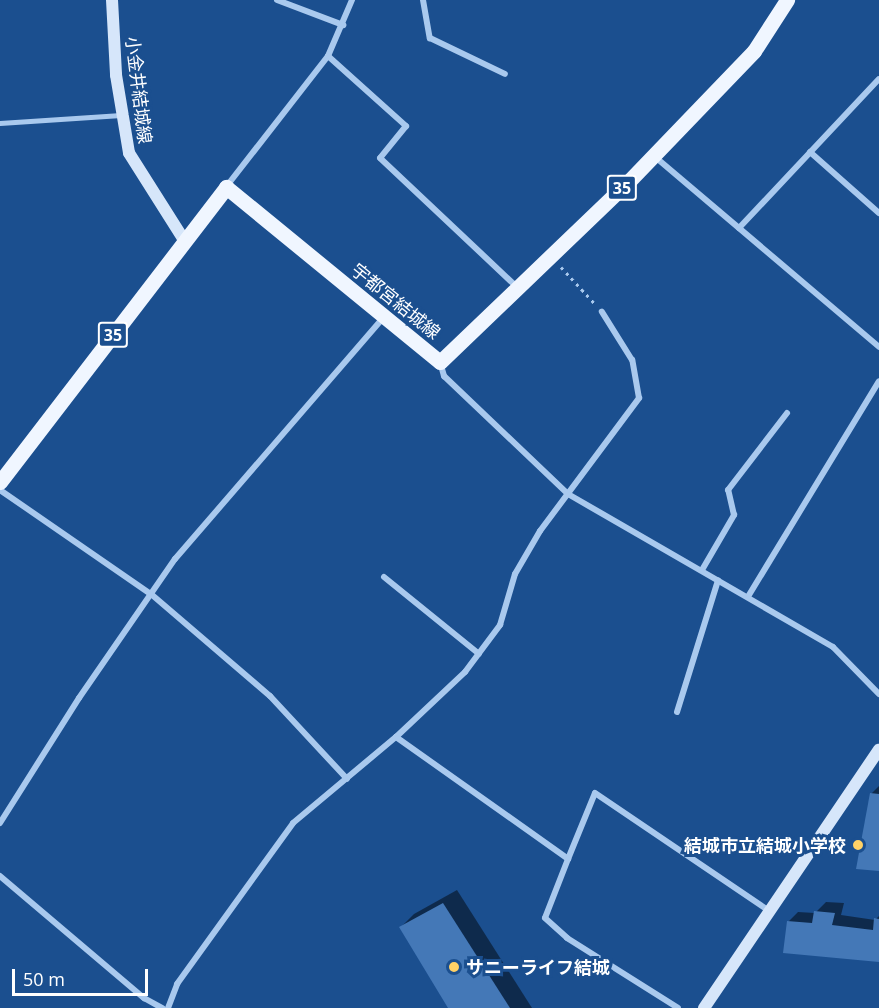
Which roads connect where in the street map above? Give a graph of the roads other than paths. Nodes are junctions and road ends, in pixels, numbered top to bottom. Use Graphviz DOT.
graph roads {
  1 [pos="112,0"];
  2 [pos="277,0"];
  3 [pos="352,0"];
  4 [pos="423,0"];
  5 [pos="787,0"];
  6 [pos="343,25"];
  7 [pos="328,56"];
  8 [pos="505,74"];
  9 [pos="879,79"];
  10 [pos="121,115"];
  11 [pos="0,123"];
  12 [pos="810,152"];
  13 [pos="653,156"];
  14 [pos="226,187"];
  15 [pos="879,213"];
  16 [pos="739,228"];
  17 [pos="184,240"];
  18 [pos="520,289"];
  19 [pos="602,312"];
  20 [pos="384,316"];
  21 [pos="879,346"];
  22 [pos="440,362"];
  23 [pos="879,381"];
  24 [pos="787,413"];
  25 [pos="0,482"];
  26 [pos="0,490"];
  27 [pos="568,494"];
  28 [pos="702,570"];
  29 [pos="384,577"];
  30 [pos="718,580"];
  31 [pos="151,594"];
  32 [pos="748,595"];
  33 [pos="479,654"];
  34 [pos="879,694"];
  35 [pos="677,712"];
  36 [pos="396,737"];
  37 [pos="879,750"];
  38 [pos="347,779"];
  39 [pos="0,823"];
  40 [pos="568,859"];
  41 [pos="0,876"];
  42 [pos="769,912"];
  43 [pos="162,1008"];
  44 [pos="168,1008"];
  45 [pos="678,1008"];
  46 [pos="704,1008"];
  1 -- 10 [label="street, 小金井結城線"];
  2 -- 6 [label="street"];
  3 -- 6 [label="street"];
  4 -- 8 [label="street"];
  5 -- 13 [label="main road, 宇都宮結城線 / 35"];
  6 -- 7 [label="street"];
  7 -- 14 [label="street"];
  7 -- 18 [label="street"];
  9 -- 12 [label="street"];
  10 -- 11 [label="lane"];
  10 -- 17 [label="street, 小金井結城線"];
  12 -- 15 [label="street"];
  12 -- 16 [label="street"];
  13 -- 16 [label="street"];
  13 -- 18 [label="main road, 宇都宮結城線 / 35"];
  14 -- 17 [label="main road, 35"];
  14 -- 20 [label="main road, 宇都宮結城線"];
  16 -- 21 [label="street"];
  17 -- 25 [label="main road, 35"];
  18 -- 22 [label="main road, 宇都宮結城線 / 35"];
  19 -- 27 [label="street"];
  20 -- 22 [label="main road, 宇都宮結城線"];
  20 -- 31 [label="street"];
  22 -- 27 [label="street"];
  23 -- 32 [label="street"];
  24 -- 28 [label="street"];
  26 -- 31 [label="street"];
  27 -- 28 [label="street"];
  27 -- 33 [label="street"];
  28 -- 30 [label="street"];
  29 -- 33 [label="street"];
  30 -- 32 [label="street"];
  30 -- 35 [label="street"];
  31 -- 38 [label="street"];
  31 -- 39 [label="street"];
  32 -- 34 [label="street"];
  33 -- 36 [label="street"];
  36 -- 38 [label="street"];
  36 -- 40 [label="street"];
  37 -- 42 [label="street"];
  38 -- 44 [label="street"];
  40 -- 42 [label="street"];
  40 -- 45 [label="street"];
  41 -- 43 [label="street"];
  42 -- 46 [label="street"];
}
